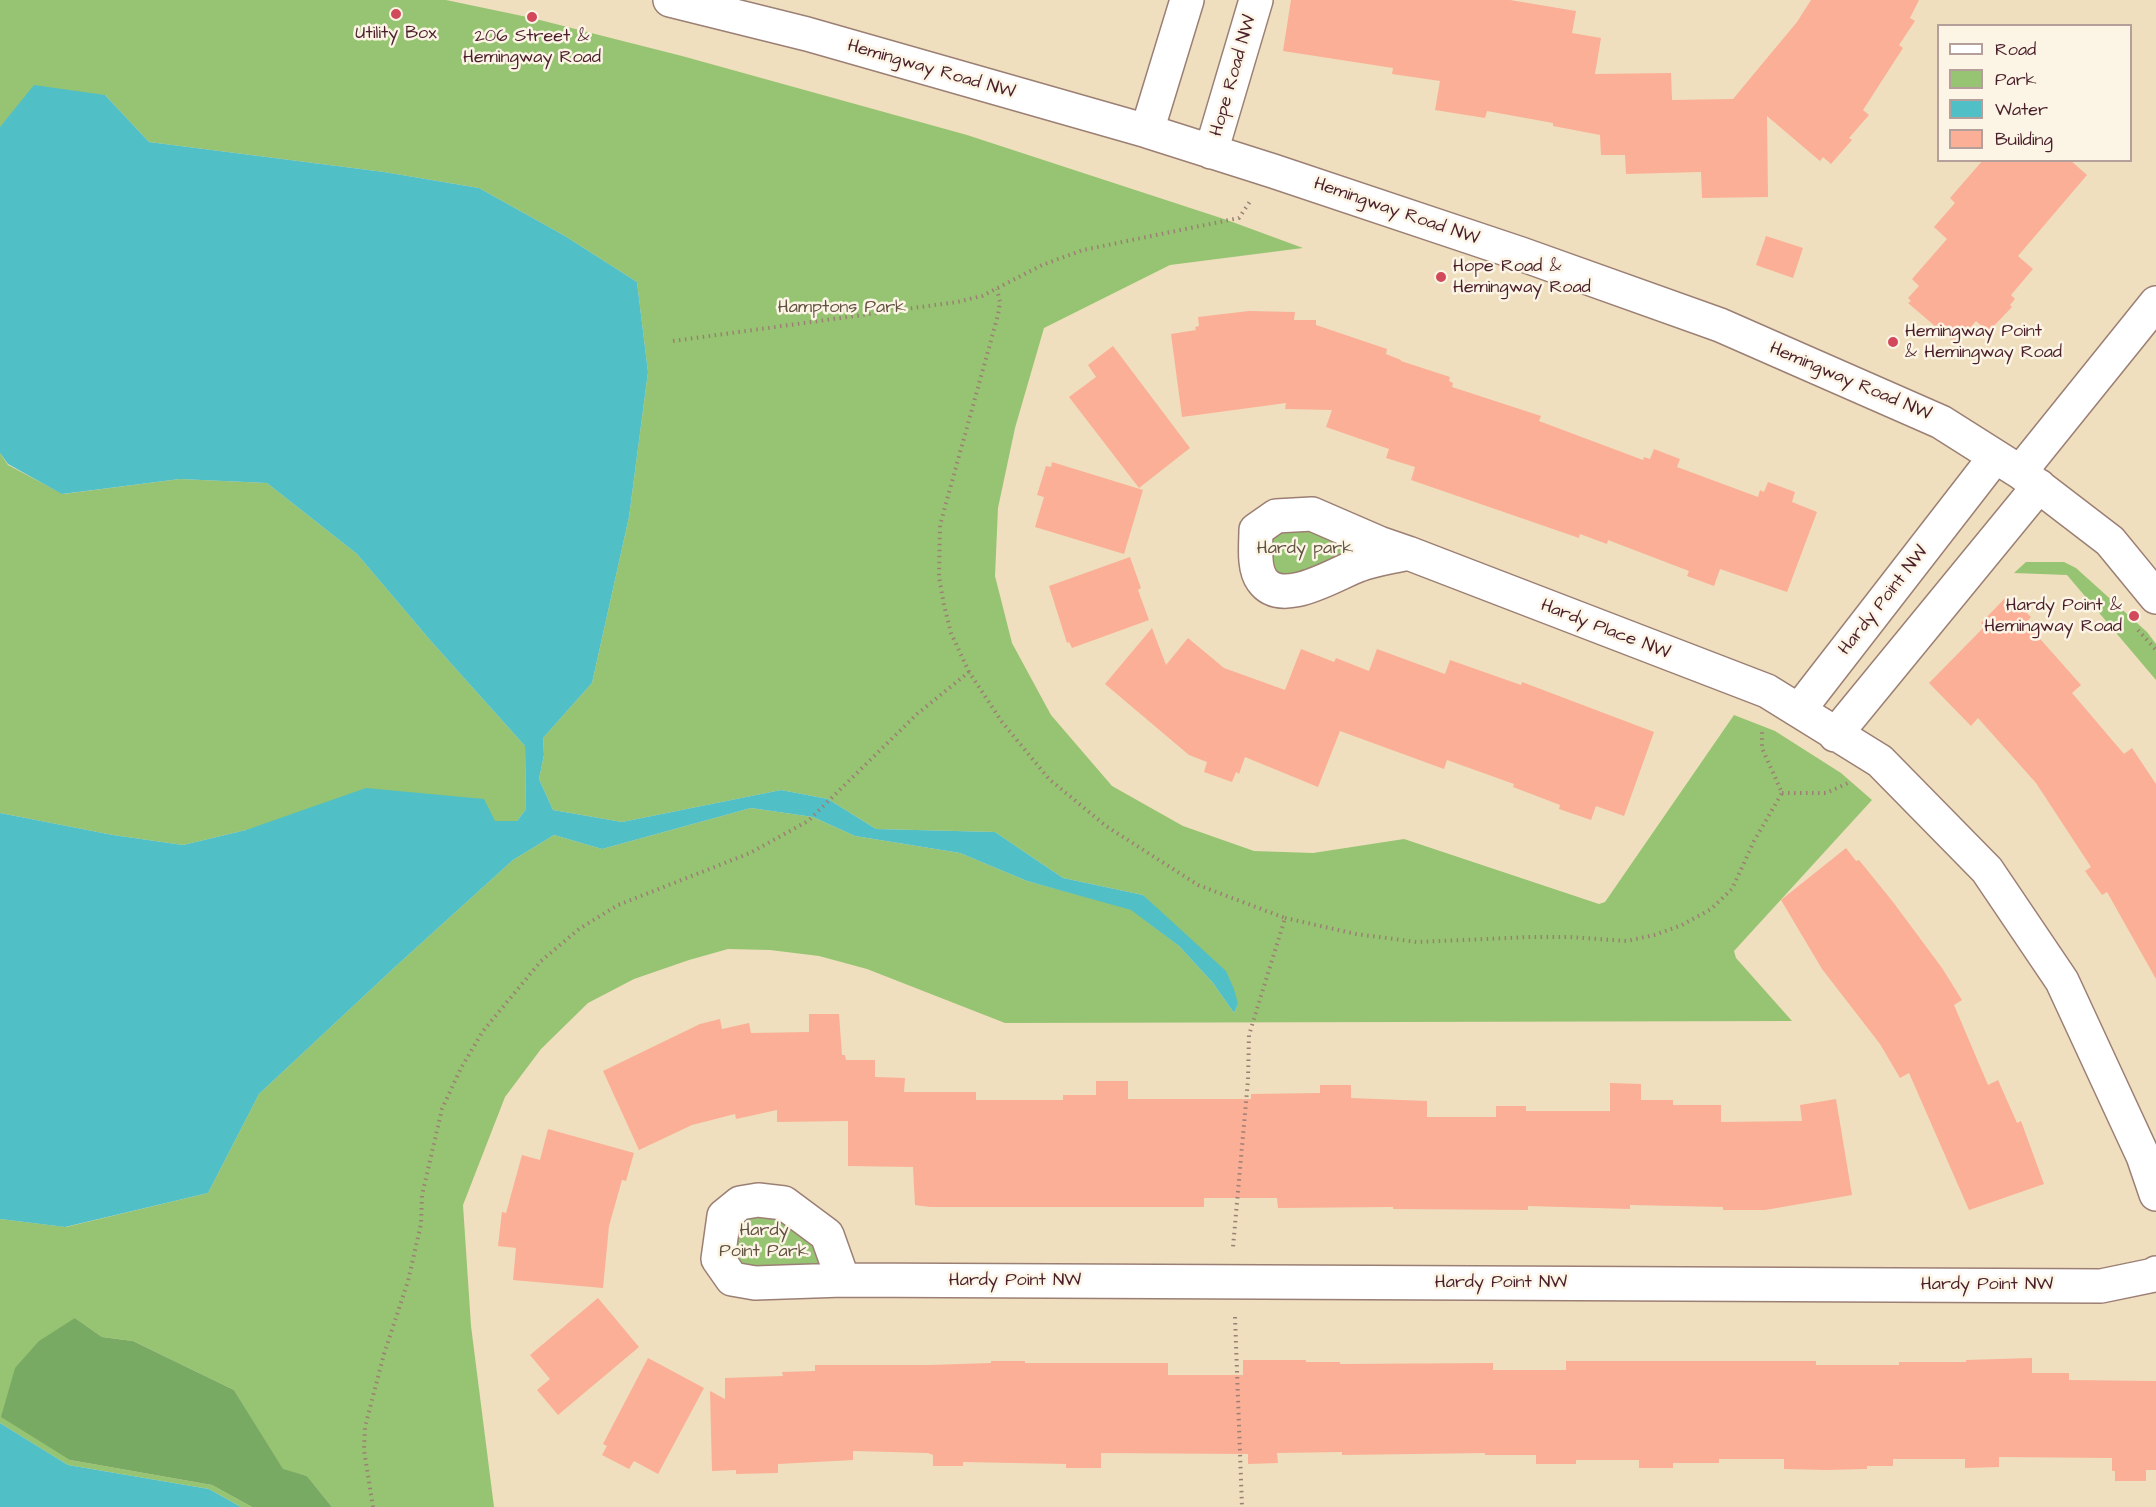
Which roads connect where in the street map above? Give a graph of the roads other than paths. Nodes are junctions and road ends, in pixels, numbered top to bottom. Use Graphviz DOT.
graph roads {
  1 [pos="669,0"];
  2 [pos="1186,0"];
  3 [pos="1256,0"];
  4 [pos="1147,131"];
  5 [pos="1211,152"];
  6 [pos="2156,303"];
  7 [pos="2018,472"];
  8 [pos="1408,553"];
  9 [pos="2156,597"];
  10 [pos="1799,710"];
  11 [pos="1835,735"];
  12 [pos="2156,1194"];
  13 [pos="2156,1273"];
  14 [pos="843,1280"];
  1 -- 4 [label="street, Hemingway Road NW"];
  2 -- 4 [label="street"];
  3 -- 5 [label="street, Hope Road NW"];
  4 -- 5 [label="street, Hemingway Road NW"];
  5 -- 7 [label="street, Hemingway Road NW"];
  6 -- 7 [label="street"];
  7 -- 9 [label="street, Hemingway Road NW"];
  7 -- 10 [label="street, Hardy Point NW"];
  7 -- 11 [label="street"];
  8 -- 10 [label="street, Hardy Place NW"];
  10 -- 11 [label="street"];
  11 -- 12 [label="street"];
  13 -- 14 [label="street, Hardy Point NW"];
}
